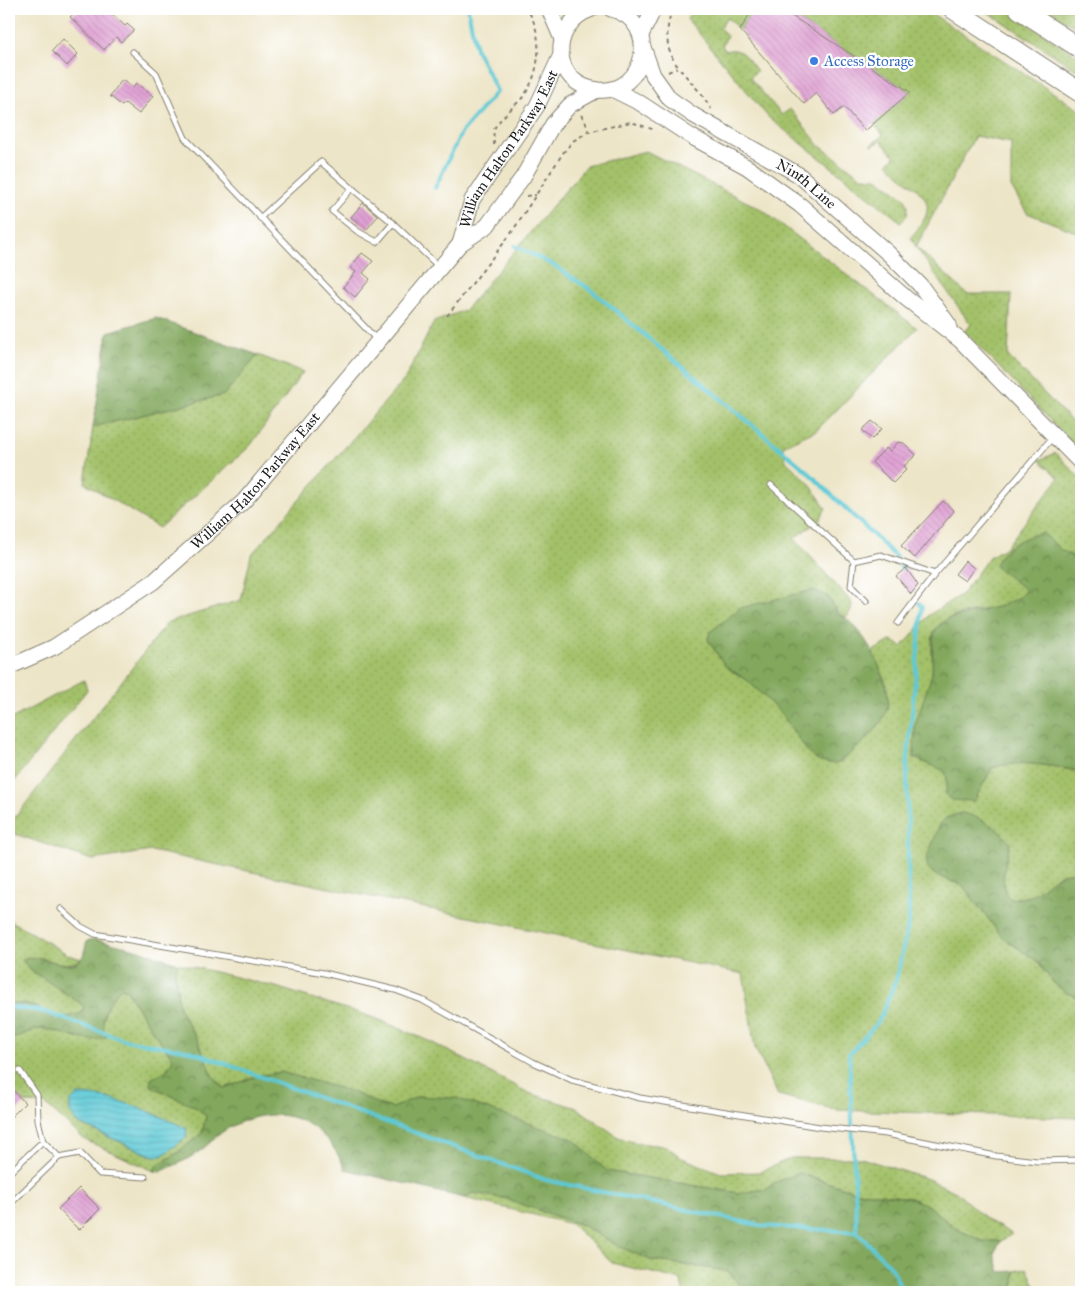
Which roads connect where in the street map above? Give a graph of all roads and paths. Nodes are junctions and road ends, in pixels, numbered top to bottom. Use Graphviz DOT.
graph roads {
  1 [pos="527,9"];
  2 [pos="549,9"];
  3 [pos="592,9"];
  4 [pos="611,9"];
  5 [pos="654,9"];
  6 [pos="672,9"];
  7 [pos="953,9"];
  8 [pos="1020,9"];
  9 [pos="562,39"];
  10 [pos="642,41"];
  11 [pos="1081,49"];
  12 [pos="133,52"];
  13 [pos="561,55"];
  14 [pos="677,68"];
  15 [pos="664,75"];
  16 [pos="604,89"];
  17 [pos="1081,93"];
  18 [pos="709,106"];
  19 [pos="578,111"];
  20 [pos="633,116"];
  21 [pos="631,122"];
  22 [pos="494,129"];
  23 [pos="588,132"];
  24 [pos="661,132"];
  25 [pos="352,188"];
  26 [pos="260,218"];
  27 [pos="393,222"];
  28 [pos="460,244"];
  29 [pos="440,268"];
  30 [pos="447,316"];
  31 [pos="960,340"];
  32 [pos="378,341"];
  33 [pos="1055,436"];
  34 [pos="1081,463"];
  35 [pos="771,485"];
  36 [pos="854,561"];
  37 [pos="935,574"];
  38 [pos="866,601"];
  39 [pos="898,623"];
  40 [pos="9,666"];
  41 [pos="61,909"];
  42 [pos="20,1071"];
  43 [pos="44,1141"];
  44 [pos="59,1158"];
  45 [pos="1081,1160"];
  46 [pos="9,1173"];
  47 [pos="145,1177"];
  48 [pos="9,1205"];
  1 -- 22 [label="path"];
  2 -- 9 [label="main road"];
  3 -- 9 [label="main road"];
  4 -- 10 [label="main road, Ninth Line"];
  5 -- 10 [label="main road, William Halton Parkway East"];
  6 -- 14 [label="path"];
  7 -- 17 [label="highway"];
  8 -- 11 [label="highway"];
  9 -- 13 [label="main road"];
  10 -- 16 [label="main road, William Halton Parkway East"];
  10 -- 31 [label="main road, Ninth Line"];
  12 -- 26 [label="lane"];
  13 -- 16 [label="main road, Ninth Line"];
  13 -- 28 [label="main road, William Halton Parkway East"];
  14 -- 15 [label="path"];
  14 -- 18 [label="path"];
  16 -- 28 [label="main road, William Halton Parkway East"];
  16 -- 31 [label="main road, Ninth Line"];
  19 -- 23 [label="path"];
  20 -- 21 [label="path"];
  21 -- 23 [label="path"];
  21 -- 24 [label="path"];
  23 -- 30 [label="path"];
  25 -- 26 [label="lane"];
  25 -- 27 [label="lane"];
  25 -- 27 [label="lane"];
  26 -- 32 [label="lane"];
  27 -- 29 [label="lane"];
  28 -- 29 [label="main road, William Halton Parkway East"];
  29 -- 32 [label="main road, William Halton Parkway East"];
  31 -- 33 [label="main road, Ninth Line"];
  32 -- 40 [label="main road, William Halton Parkway East"];
  33 -- 34 [label="main road, Ninth Line"];
  33 -- 37 [label="lane"];
  35 -- 36 [label="lane"];
  36 -- 37 [label="lane"];
  36 -- 38 [label="lane"];
  37 -- 39 [label="lane"];
  41 -- 45 [label="lane"];
  42 -- 43 [label="lane"];
  43 -- 44 [label="lane"];
  43 -- 46 [label="lane"];
  44 -- 47 [label="lane"];
  44 -- 48 [label="lane"];
}
